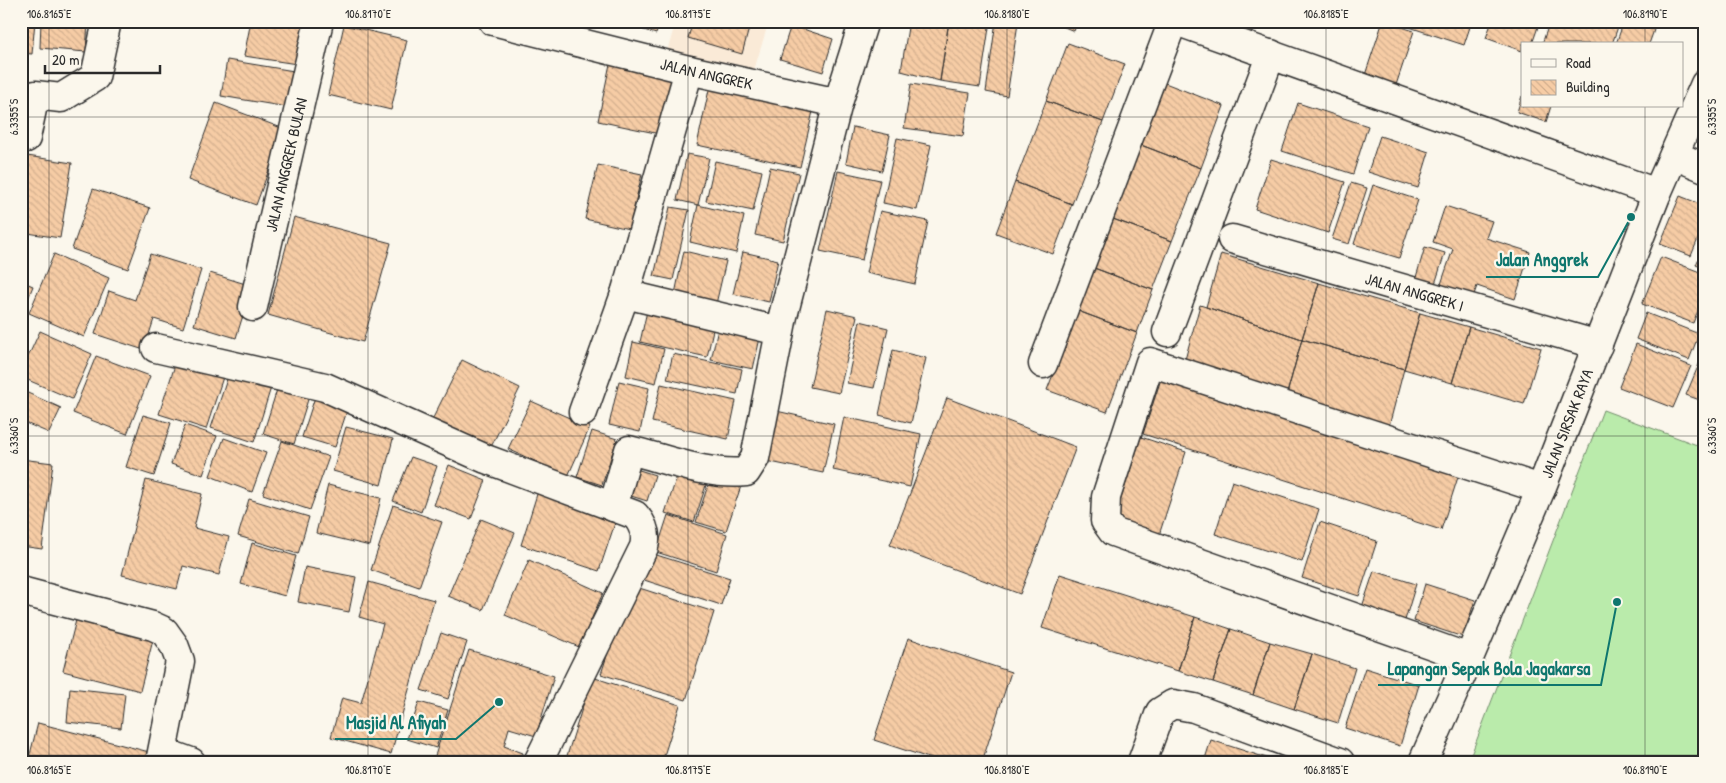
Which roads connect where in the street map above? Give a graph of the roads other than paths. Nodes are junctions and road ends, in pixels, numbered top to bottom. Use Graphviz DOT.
graph roads {
  1 [pos="107,21"];
  2 [pos="319,21"];
  3 [pos="493,21"];
  4 [pos="864,21"];
  5 [pos="1174,21"];
  6 [pos="558,29"];
  7 [pos="1271,54"];
  8 [pos="689,70"];
  9 [pos="1705,84"];
  10 [pos="838,103"];
  11 [pos="26,138"];
  12 [pos="1674,155"];
  13 [pos="1705,168"];
  14 [pos="1657,193"];
  15 [pos="1232,239"];
  16 [pos="625,294"];
  17 [pos="253,307"];
  18 [pos="779,331"];
  19 [pos="1167,332"];
  20 [pos="1598,345"];
  21 [pos="156,348"];
  22 [pos="1043,364"];
  23 [pos="583,412"];
  24 [pos="1541,489"];
  25 [pos="613,507"];
  26 [pos="21,591"];
  27 [pos="1469,658"];
  28 [pos="162,757"];
  29 [pos="191,762"];
  30 [pos="538,762"];
  31 [pos="1142,762"];
  32 [pos="1340,762"];
  33 [pos="1423,762"];
  1 -- 11 [label="street"];
  2 -- 17 [label="street, JALAN ANGGREK BULAN"];
  3 -- 6 [label="street, JALAN ANGGREK"];
  4 -- 10 [label="street"];
  5 -- 7 [label="street"];
  5 -- 22 [label="street"];
  6 -- 8 [label="street, JALAN ANGGREK"];
  7 -- 14 [label="street"];
  7 -- 19 [label="street"];
  8 -- 10 [label="street, JALAN ANGGREK"];
  8 -- 16 [label="street"];
  9 -- 12 [label="street, JALAN SIRSAK RAYA"];
  10 -- 18 [label="street"];
  12 -- 13 [label="street"];
  12 -- 14 [label="street, JALAN SIRSAK RAYA"];
  14 -- 20 [label="street, JALAN SIRSAK RAYA"];
  15 -- 20 [label="street, JALAN ANGGREK I"];
  16 -- 18 [label="street"];
  16 -- 23 [label="street"];
  18 -- 25 [label="street"];
  20 -- 24 [label="street, JALAN SIRSAK RAYA"];
  21 -- 25 [label="street"];
  24 -- 27 [label="street, JALAN SIRSAK RAYA"];
  24 -- 27 [label="street"];
  25 -- 30 [label="street"];
  26 -- 28 [label="street"];
  27 -- 33 [label="street, JALAN SIRSAK RAYA"];
  28 -- 29 [label="street"];
  31 -- 32 [label="street"];
}
